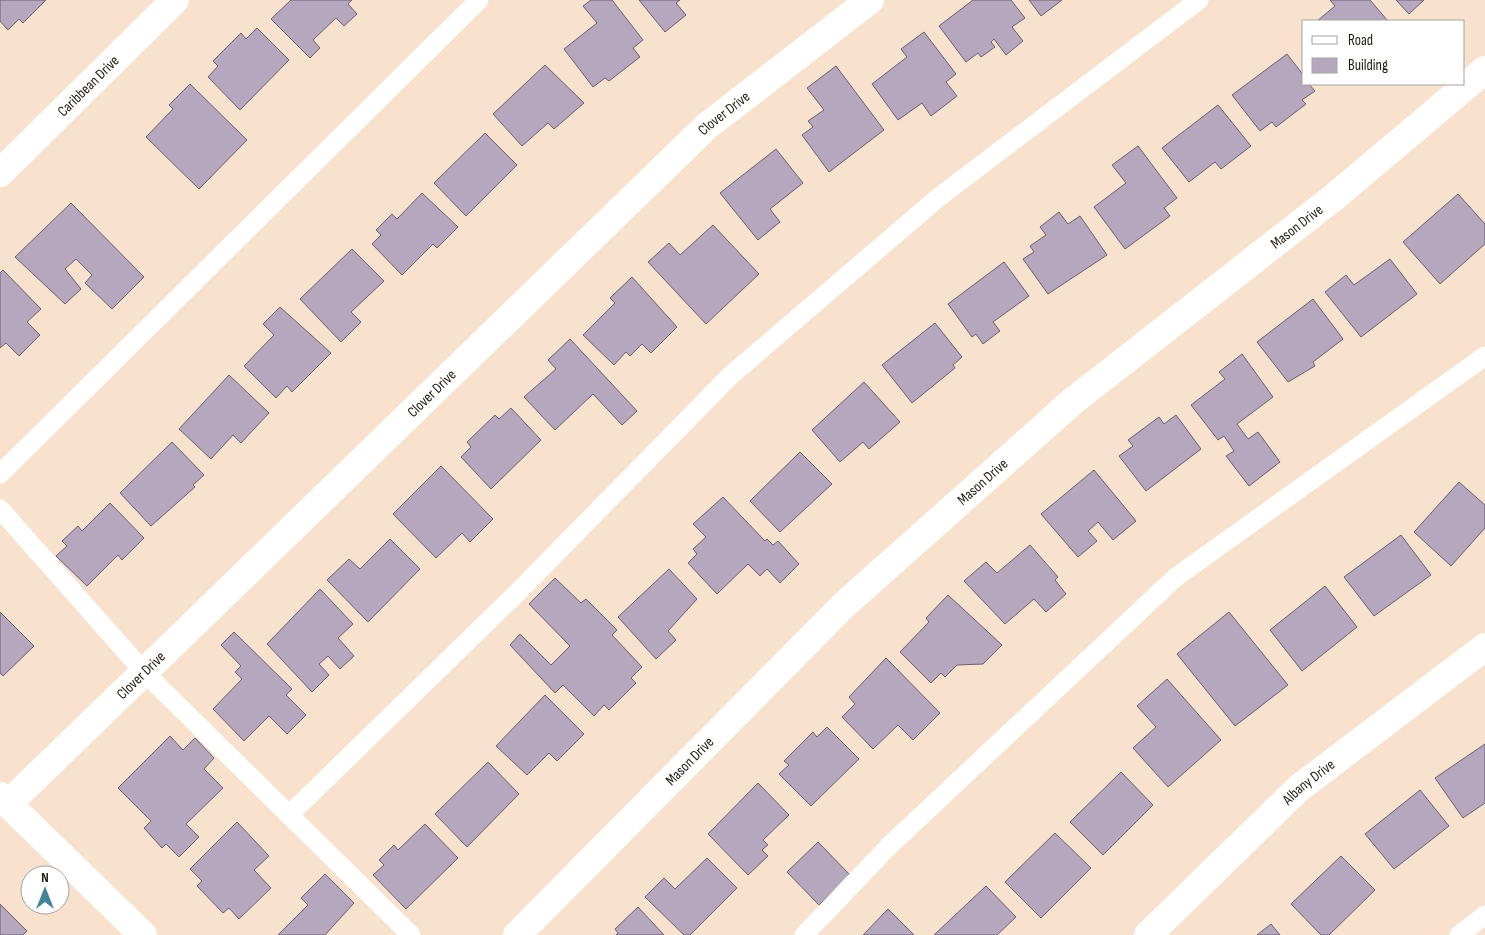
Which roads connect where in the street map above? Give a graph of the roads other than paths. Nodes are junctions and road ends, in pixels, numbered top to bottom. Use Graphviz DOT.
graph roads {
  1 [pos="175,0"];
  2 [pos="480,0"];
  3 [pos="870,0"];
  4 [pos="1199,0"];
  5 [pos="1485,70"];
  6 [pos="0,172"];
  7 [pos="1485,356"];
  8 [pos="0,474"];
  9 [pos="0,509"];
  10 [pos="1485,647"];
  11 [pos="144,672"];
  12 [pos="4,800"];
  13 [pos="289,815"];
  14 [pos="1485,915"];
  15 [pos="143,935"];
  16 [pos="411,935"];
  17 [pos="517,935"];
  18 [pos="804,935"];
  19 [pos="1148,935"];
  20 [pos="1459,935"];
  1 -- 6 [label="street, Caribbean Drive"];
  2 -- 8 [label="lane"];
  3 -- 11 [label="street, Clover Drive"];
  4 -- 13 [label="lane"];
  5 -- 17 [label="street, Mason Drive"];
  7 -- 18 [label="lane"];
  9 -- 11 [label="lane"];
  10 -- 19 [label="street, Albany Drive"];
  11 -- 12 [label="street, Clover Drive"];
  11 -- 13 [label="lane"];
  12 -- 15 [label="street"];
  13 -- 16 [label="lane"];
  14 -- 20 [label="lane"];
}
